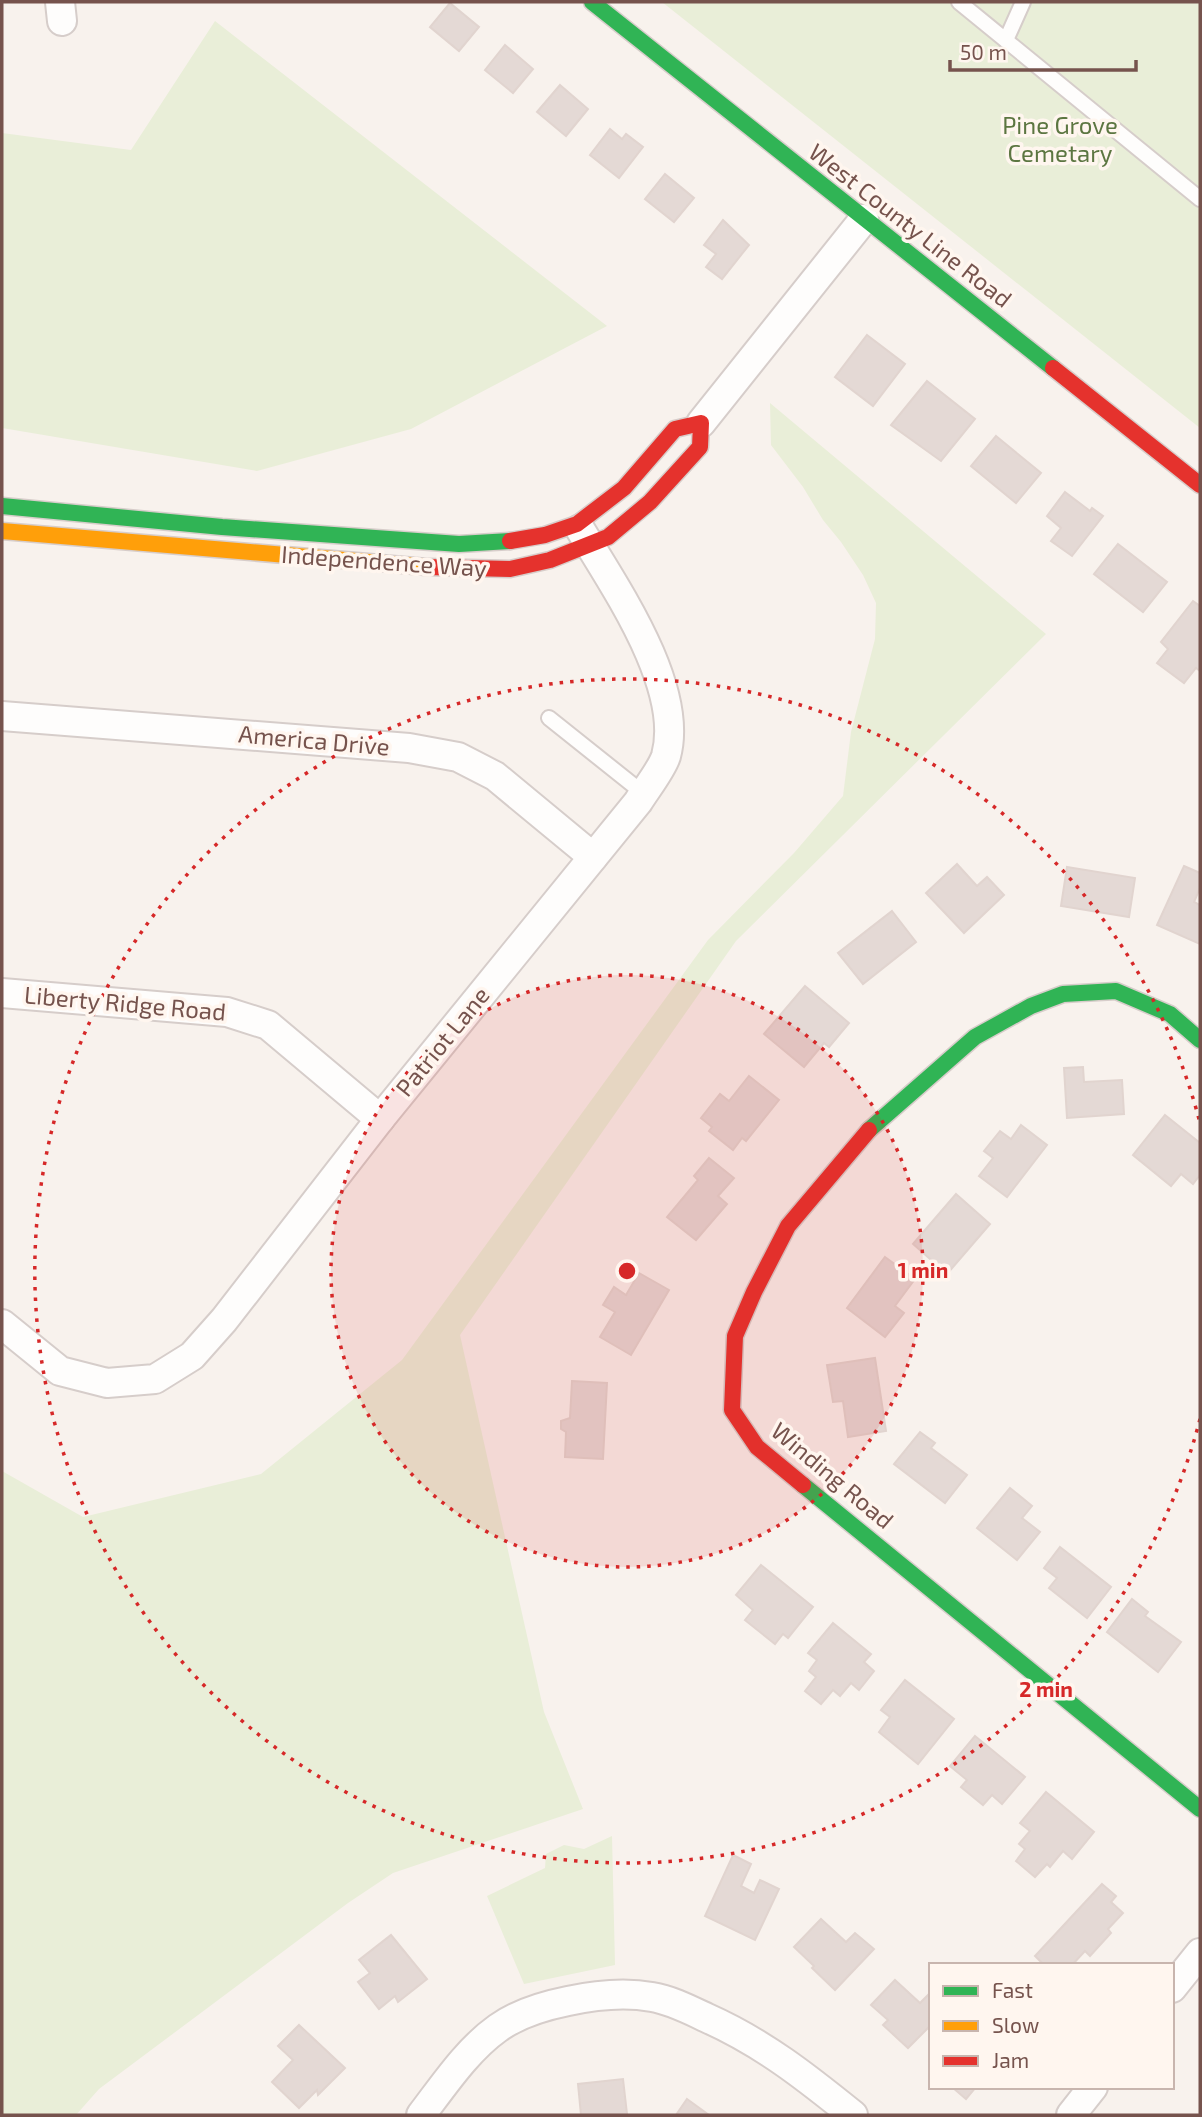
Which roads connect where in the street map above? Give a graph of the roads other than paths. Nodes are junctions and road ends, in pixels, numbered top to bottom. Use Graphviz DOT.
graph roads {
  1 [pos="592,2"];
  2 [pos="959,2"];
  3 [pos="1023,2"];
  4 [pos="1006,40"];
  5 [pos="1200,199"];
  6 [pos="864,219"];
  7 [pos="701,423"];
  8 [pos="1200,485"];
  9 [pos="2,506"];
  10 [pos="2,531"];
  11 [pos="584,535"];
  12 [pos="2,716"];
  13 [pos="549,718"];
  14 [pos="643,793"];
  15 [pos="593,857"];
  16 [pos="2,993"];
  17 [pos="1200,1040"];
  18 [pos="380,1119"];
  19 [pos="2,1324"];
  20 [pos="1200,1809"];
  21 [pos="1200,1953"];
  22 [pos="1174,1986"];
  23 [pos="1091,2089"];
  24 [pos="421,2115"];
  25 [pos="853,2115"];
  26 [pos="1071,2115"];
  1 -- 6 [label="street, West County Line Road"];
  2 -- 4 [label="lane"];
  3 -- 4 [label="lane"];
  4 -- 5 [label="lane"];
  6 -- 7 [label="street, Independence Way"];
  6 -- 8 [label="street, West County Line Road"];
  7 -- 11 [label="street, Independence Way"];
  7 -- 11 [label="street, Independence Way"];
  9 -- 11 [label="street, Independence Way"];
  10 -- 11 [label="street, Independence Way"];
  11 -- 14 [label="street, Patriot Lane"];
  12 -- 15 [label="street, America Drive"];
  13 -- 14 [label="lane"];
  14 -- 15 [label="street, Patriot Lane"];
  15 -- 18 [label="street, Patriot Lane"];
  16 -- 18 [label="street, Liberty Ridge Road"];
  17 -- 20 [label="street, Winding Road"];
  18 -- 19 [label="street, Patriot Lane"];
  21 -- 22 [label="street"];
  23 -- 26 [label="street"];
  24 -- 25 [label="street"];
}
